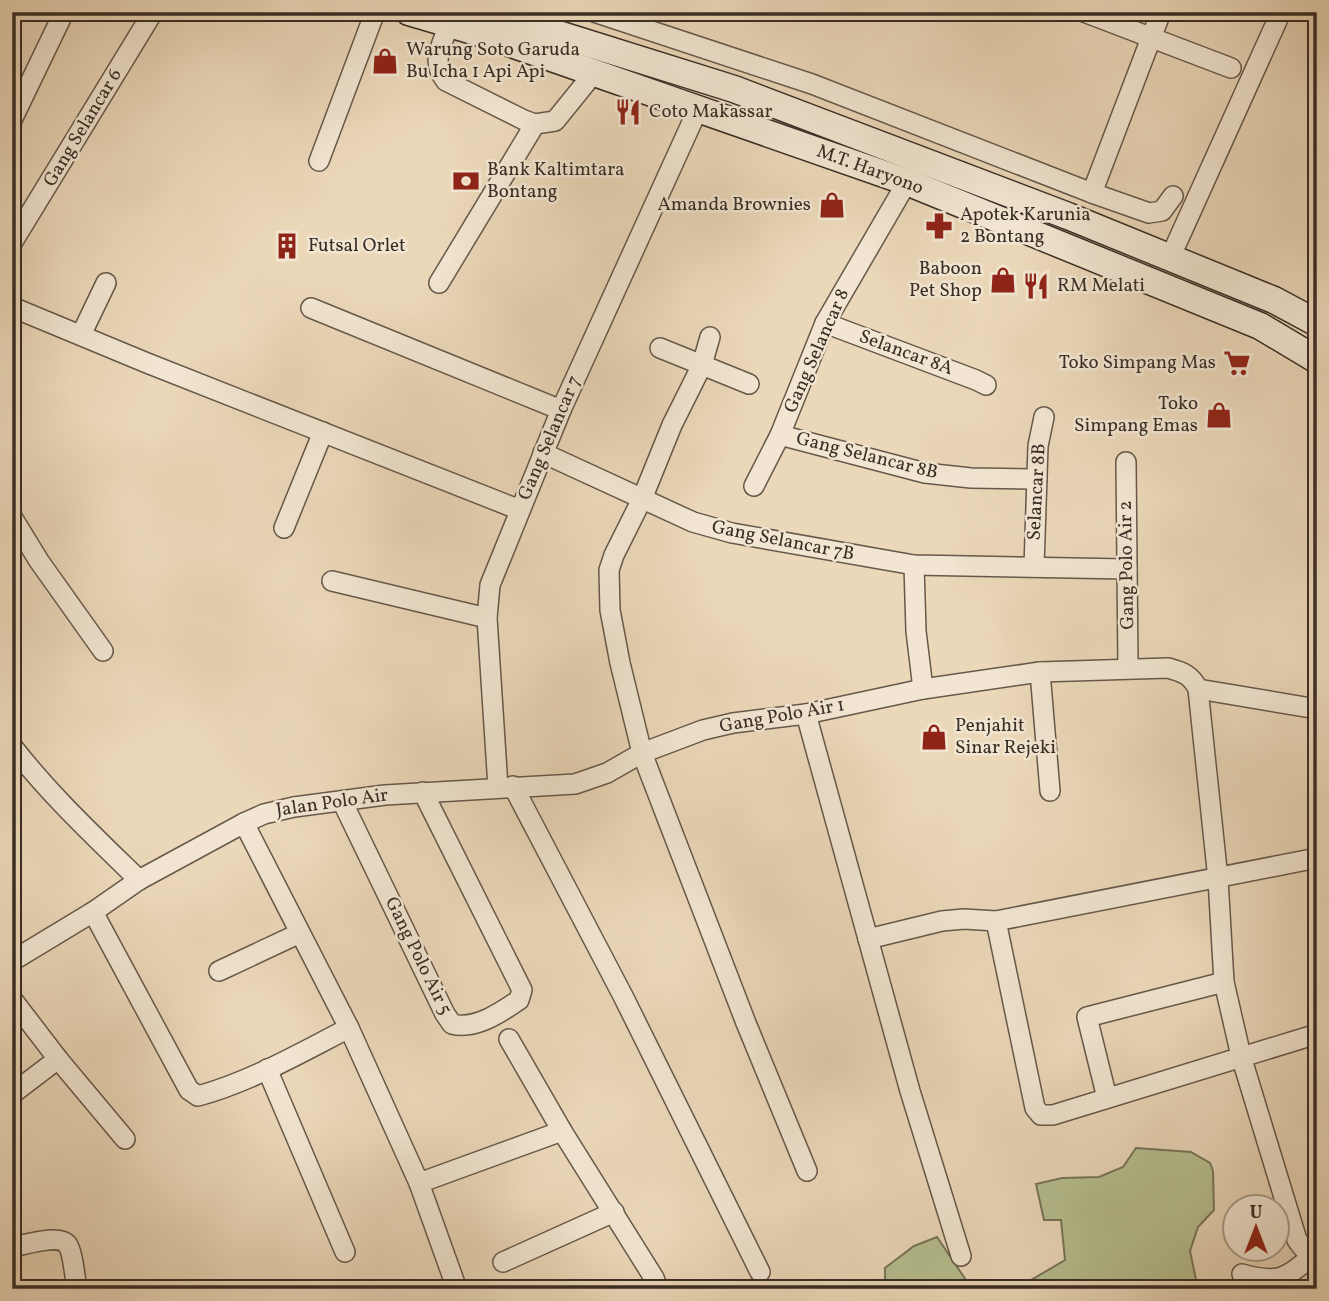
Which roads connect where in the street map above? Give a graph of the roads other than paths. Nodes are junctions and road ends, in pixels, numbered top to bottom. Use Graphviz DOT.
graph roads {
  1 [pos="64,12"];
  2 [pos="153,12"];
  3 [pos="375,12"];
  4 [pos="409,12"];
  5 [pos="594,12"];
  6 [pos="1084,12"];
  7 [pos="1161,12"];
  8 [pos="1281,12"];
  9 [pos="484,23"];
  10 [pos="449,24"];
  11 [pos="1151,39"];
  12 [pos="1231,68"];
  13 [pos="593,74"];
  14 [pos="698,109"];
  15 [pos="12,120"];
  16 [pos="535,124"];
  17 [pos="320,161"];
  18 [pos="907,182"];
  19 [pos="1092,193"];
  20 [pos="1173,196"];
  21 [pos="12,243"];
  22 [pos="1170,258"];
  23 [pos="106,283"];
  24 [pos="439,283"];
  25 [pos="12,307"];
  26 [pos="311,308"];
  27 [pos="825,323"];
  28 [pos="1317,323"];
  29 [pos="81,335"];
  30 [pos="710,337"];
  31 [pos="660,348"];
  32 [pos="1317,360"];
  33 [pos="702,365"];
  34 [pos="749,384"];
  35 [pos="986,385"];
  36 [pos="561,410"];
  37 [pos="1044,417"];
  38 [pos="323,432"];
  39 [pos="780,435"];
  40 [pos="543,453"];
  41 [pos="1126,462"];
  42 [pos="1037,479"];
  43 [pos="754,486"];
  44 [pos="642,499"];
  45 [pos="520,510"];
  46 [pos="12,517"];
  47 [pos="284,528"];
  48 [pos="914,565"];
  49 [pos="1034,567"];
  50 [pos="1127,569"];
  51 [pos="332,581"];
  52 [pos="487,618"];
  53 [pos="103,652"];
  54 [pos="1128,667"];
  55 [pos="1040,672"];
  56 [pos="923,689"];
  57 [pos="1198,689"];
  58 [pos="1317,709"];
  59 [pos="806,714"];
  60 [pos="12,746"];
  61 [pos="642,753"];
  62 [pos="505,786"];
  63 [pos="1050,791"];
  64 [pos="423,792"];
  65 [pos="342,800"];
  66 [pos="244,822"];
  67 [pos="1317,858"];
  68 [pos="1219,879"];
  69 [pos="139,880"];
  70 [pos="93,912"];
  71 [pos="996,921"];
  72 [pos="300,933"];
  73 [pos="868,939"];
  74 [pos="12,961"];
  75 [pos="219,971"];
  76 [pos="1224,982"];
  77 [pos="12,999"];
  78 [pos="349,1028"];
  79 [pos="1317,1034"];
  80 [pos="509,1039"];
  81 [pos="1241,1056"];
  82 [pos="58,1059"];
  83 [pos="267,1069"];
  84 [pos="12,1094"];
  85 [pos="1107,1098"];
  86 [pos="562,1131"];
  87 [pos="125,1139"];
  88 [pos="807,1171"];
  89 [pos="419,1183"];
  90 [pos="614,1212"];
  91 [pos="12,1247"];
  92 [pos="345,1252"];
  93 [pos="1316,1253"];
  94 [pos="961,1256"];
  95 [pos="503,1262"];
  96 [pos="760,1272"];
  97 [pos="1242,1274"];
  98 [pos="76,1289"];
  99 [pos="457,1289"];
  100 [pos="658,1289"];
  1 -- 15 [label="street"];
  2 -- 21 [label="street, Gang Selancar 6"];
  3 -- 17 [label="street"];
  4 -- 10 [label="main road, M.T. Haryono"];
  5 -- 19 [label="street"];
  6 -- 11 [label="street"];
  7 -- 11 [label="street"];
  8 -- 22 [label="street"];
  9 -- 10 [label="main road, M.T. Haryono"];
  9 -- 13 [label="main road, M.T. Haryono"];
  9 -- 22 [label="main road, M.T. Haryono"];
  10 -- 16 [label="street"];
  11 -- 12 [label="street"];
  11 -- 19 [label="street"];
  13 -- 14 [label="main road, M.T. Haryono"];
  13 -- 16 [label="street"];
  14 -- 18 [label="main road, M.T. Haryono"];
  14 -- 36 [label="street, Gang Selancar 7"];
  16 -- 24 [label="street"];
  18 -- 27 [label="street, Gang Selancar 8"];
  18 -- 32 [label="main road, M.T. Haryono"];
  19 -- 20 [label="street"];
  22 -- 28 [label="main road, M.T. Haryono"];
  23 -- 29 [label="street"];
  25 -- 29 [label="street"];
  26 -- 36 [label="street"];
  27 -- 35 [label="street, Selancar 8A"];
  27 -- 39 [label="street, Gang Selancar 8"];
  29 -- 38 [label="street"];
  30 -- 33 [label="street"];
  31 -- 33 [label="street"];
  33 -- 34 [label="street"];
  33 -- 44 [label="street"];
  36 -- 40 [label="street, Gang Selancar 7"];
  37 -- 42 [label="street, Selancar 8B"];
  38 -- 45 [label="street"];
  38 -- 47 [label="street"];
  39 -- 42 [label="street, Gang Selancar 8B"];
  39 -- 43 [label="street, Gang Selancar 8"];
  40 -- 44 [label="street, Gang Selancar 7B"];
  40 -- 45 [label="street, Gang Selancar 7"];
  41 -- 50 [label="street, Gang Polo Air 2"];
  42 -- 49 [label="street, Selancar 8B"];
  44 -- 48 [label="street, Gang Selancar 7B"];
  44 -- 61 [label="street"];
  45 -- 52 [label="street, Gang Selancar 7"];
  46 -- 53 [label="street"];
  48 -- 49 [label="street, Gang Selancar 7B"];
  48 -- 56 [label="street"];
  49 -- 50 [label="street, Gang Selancar 7B"];
  50 -- 54 [label="street, Gang Polo Air 2"];
  51 -- 52 [label="street"];
  52 -- 62 [label="street, Gang Selancar 7"];
  54 -- 55 [label="street, Gang Polo Air 1"];
  54 -- 57 [label="street, Gang Polo Air 1"];
  55 -- 56 [label="street, Gang Polo Air 1"];
  55 -- 63 [label="street"];
  56 -- 59 [label="street, Gang Polo Air 1"];
  57 -- 58 [label="street"];
  57 -- 68 [label="street"];
  59 -- 61 [label="street, Gang Polo Air 1"];
  59 -- 73 [label="street"];
  60 -- 69 [label="street"];
  61 -- 62 [label="street, Jalan Polo Air"];
  61 -- 88 [label="street"];
  62 -- 64 [label="street, Jalan Polo Air"];
  62 -- 96 [label="street"];
  64 -- 65 [label="street, Jalan Polo Air"];
  64 -- 65 [label="street, Gang Polo Air 5"];
  65 -- 66 [label="street, Jalan Polo Air"];
  66 -- 69 [label="street, Jalan Polo Air"];
  66 -- 72 [label="street"];
  67 -- 68 [label="street"];
  68 -- 71 [label="street"];
  68 -- 76 [label="street"];
  69 -- 70 [label="street, Jalan Polo Air"];
  70 -- 74 [label="street, Jalan Polo Air"];
  70 -- 83 [label="street"];
  71 -- 73 [label="street"];
  71 -- 85 [label="street"];
  72 -- 75 [label="street"];
  72 -- 78 [label="street"];
  73 -- 94 [label="street"];
  76 -- 81 [label="street"];
  76 -- 85 [label="street"];
  77 -- 82 [label="street"];
  78 -- 83 [label="street"];
  78 -- 89 [label="street"];
  79 -- 81 [label="street"];
  80 -- 86 [label="street"];
  81 -- 85 [label="street"];
  81 -- 93 [label="street"];
  82 -- 84 [label="street"];
  82 -- 87 [label="street"];
  83 -- 92 [label="street"];
  86 -- 89 [label="street"];
  86 -- 90 [label="street"];
  89 -- 99 [label="street"];
  90 -- 95 [label="street"];
  90 -- 100 [label="street"];
  91 -- 98 [label="street"];
  93 -- 97 [label="street"];
}
